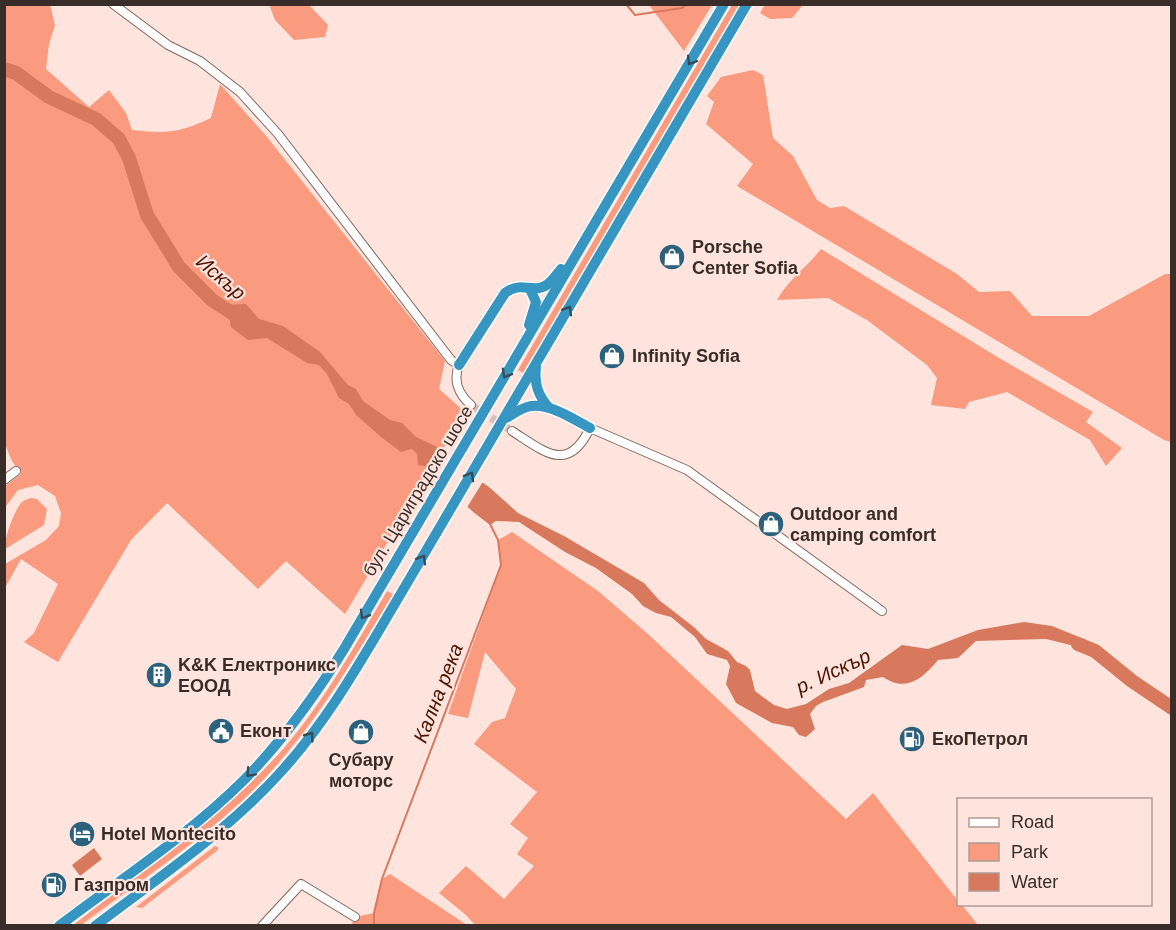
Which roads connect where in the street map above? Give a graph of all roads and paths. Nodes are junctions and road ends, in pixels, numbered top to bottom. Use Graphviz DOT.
graph roads {
  1 [pos="113,4"];
  2 [pos="747,4"];
  3 [pos="723,8"];
  4 [pos="586,238"];
  5 [pos="530,289"];
  6 [pos="521,348"];
  7 [pos="536,364"];
  8 [pos="459,365"];
  9 [pos="471,405"];
  10 [pos="549,408"];
  11 [pos="503,420"];
  12 [pos="590,428"];
  13 [pos="512,431"];
  14 [pos="15,471"];
  15 [pos="4,480"];
  16 [pos="882,611"];
  17 [pos="355,917"];
  18 [pos="59,926"];
  19 [pos="95,926"];
  20 [pos="262,926"];
  1 -- 8 [label="street"];
  7 -- 2 [label="highway, бул. Цариградско шосе, one-way"];
  3 -- 4 [label="highway, бул. Цариградско шосе, one-way"];
  4 -- 5 [label="highway"];
  4 -- 6 [label="highway, бул. Цариградско шосе"];
  5 -- 6 [label="highway"];
  5 -- 8 [label="highway"];
  6 -- 18 [label="highway, бул. Цариградско шосе, one-way"];
  7 -- 10 [label="highway"];
  7 -- 11 [label="highway, бул. Цариградско шосе"];
  8 -- 9 [label="street"];
  10 -- 11 [label="highway"];
  10 -- 12 [label="highway"];
  19 -- 11 [label="highway, бул. Цариградско шосе, one-way"];
  12 -- 13 [label="street"];
  12 -- 16 [label="street"];
  14 -- 15 [label="street"];
  17 -- 20 [label="street"];
}
